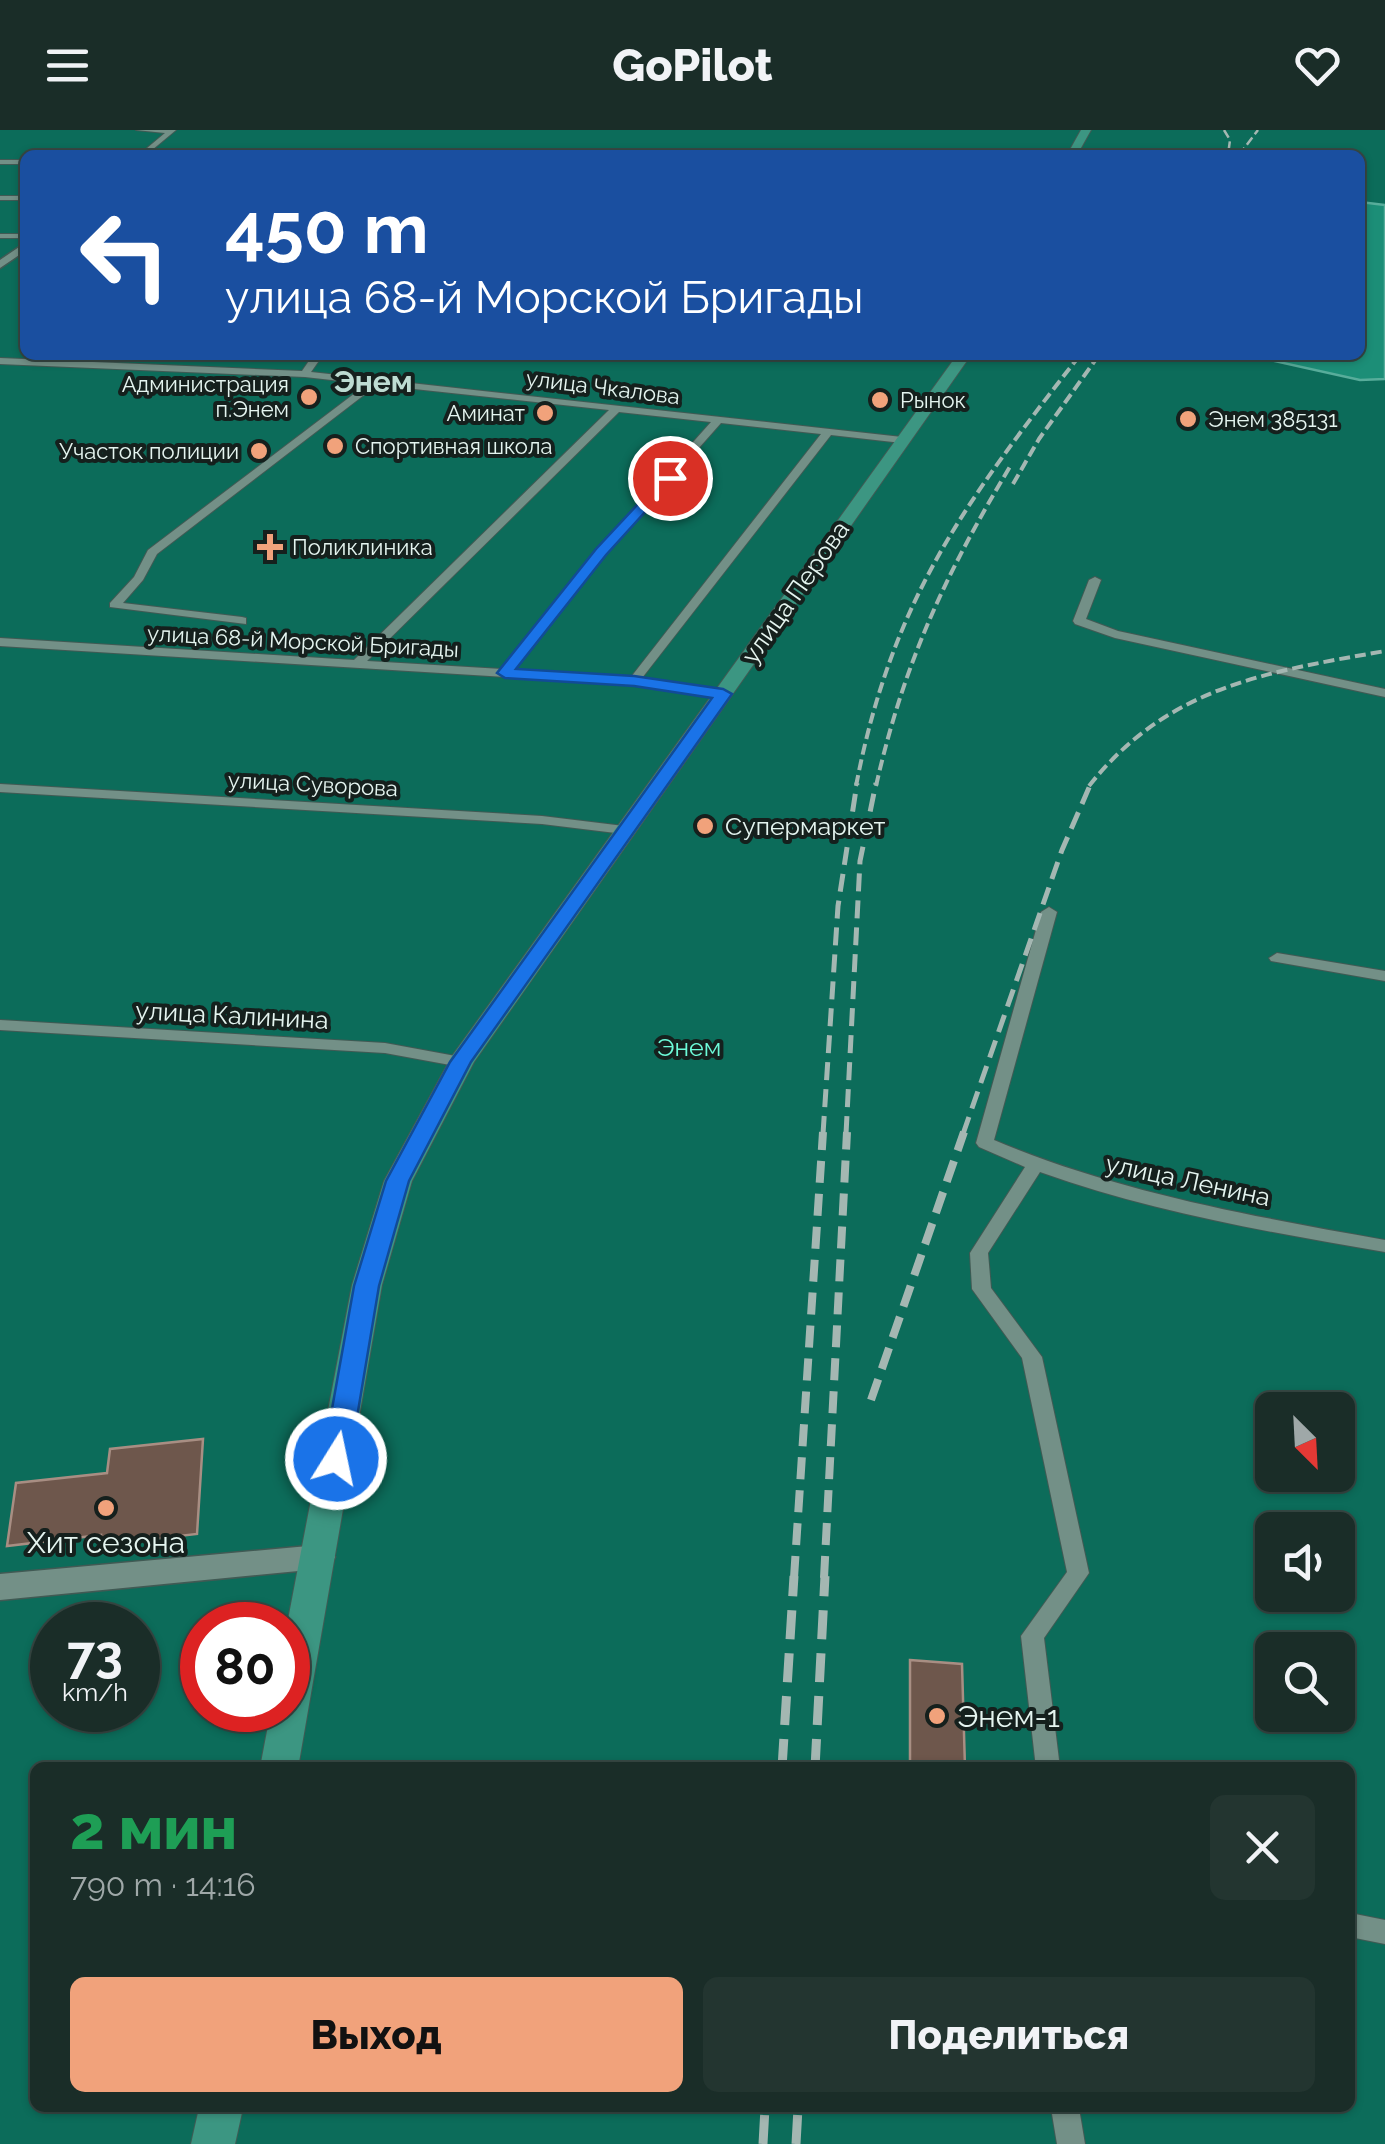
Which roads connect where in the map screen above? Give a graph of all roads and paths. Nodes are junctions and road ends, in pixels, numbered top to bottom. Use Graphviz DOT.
graph roads {
  1 [pos="139,130"];
  2 [pos="173,130"];
  3 [pos="149,150"];
  4 [pos="20,250"];
  5 [pos="0,266"];
  6 [pos="315,360"];
  7 [pos="960,360"];
  8 [pos="0,362"];
  9 [pos="305,374"];
  10 [pos="376,382"];
  11 [pos="617,408"];
  12 [pos="718,420"];
  13 [pos="828,432"];
  14 [pos="902,440"];
  15 [pos="1095,580"];
  16 [pos="242,621"];
  17 [pos="0,642"];
  18 [pos="357,664"];
  19 [pos="505,673"];
  20 [pos="634,681"];
  21 [pos="1385,692"];
  22 [pos="723,694"];
  23 [pos="0,788"];
  24 [pos="624,830"];
  25 [pos="1049,912"];
  26 [pos="1277,958"];
  27 [pos="1385,976"];
  28 [pos="0,1026"];
  29 [pos="460,1062"];
  30 [pos="1035,1166"];
  31 [pos="1385,1246"];
  32 [pos="319,1557"];
  33 [pos="0,1587"];
  34 [pos="280,1762"];
  35 [pos="1047,1762"];
  36 [pos="1355,1926"];
  37 [pos="1385,1932"];
  38 [pos="220,2112"];
  39 [pos="231,2112"];
  40 [pos="1066,2112"];
  41 [pos="213,2144"];
  42 [pos="228,2144"];
  43 [pos="1071,2144"];
  1 -- 2 [label="street"];
  2 -- 3 [label="street"];
  4 -- 5 [label="street"];
  6 -- 9 [label="street"];
  7 -- 14 [label="highway, улица Перова"];
  8 -- 9 [label="street, улица Чкалова"];
  9 -- 10 [label="street, улица Чкалова"];
  10 -- 11 [label="street, улица Чкалова"];
  10 -- 16 [label="street"];
  11 -- 12 [label="street, улица Чкалова"];
  11 -- 18 [label="street"];
  12 -- 13 [label="street, улица Чкалова"];
  12 -- 19 [label="street"];
  13 -- 14 [label="street, улица Чкалова"];
  13 -- 20 [label="street"];
  14 -- 22 [label="highway, улица Перова"];
  15 -- 21 [label="street"];
  17 -- 18 [label="street, улица 68-й Морской Бригады"];
  18 -- 19 [label="street, улица 68-й Морской Бригады"];
  19 -- 20 [label="street, улица 68-й Морской Бригады"];
  20 -- 22 [label="street, улица 68-й Морской Бригады"];
  22 -- 24 [label="highway, улица Перова"];
  23 -- 24 [label="street, улица Суворова"];
  24 -- 29 [label="highway, улица Перова"];
  25 -- 30 [label="street, улица Ленина"];
  26 -- 27 [label="street"];
  28 -- 29 [label="street, улица Калинина"];
  29 -- 32 [label="highway, улица Перова"];
  30 -- 31 [label="street, улица Ленина"];
  30 -- 35 [label="street"];
  32 -- 33 [label="main road"];
  32 -- 34 [label="highway, улица Перова"];
  36 -- 37 [label="street"];
  38 -- 41 [label="highway"];
  39 -- 42 [label="highway"];
  40 -- 43 [label="street"];
}
